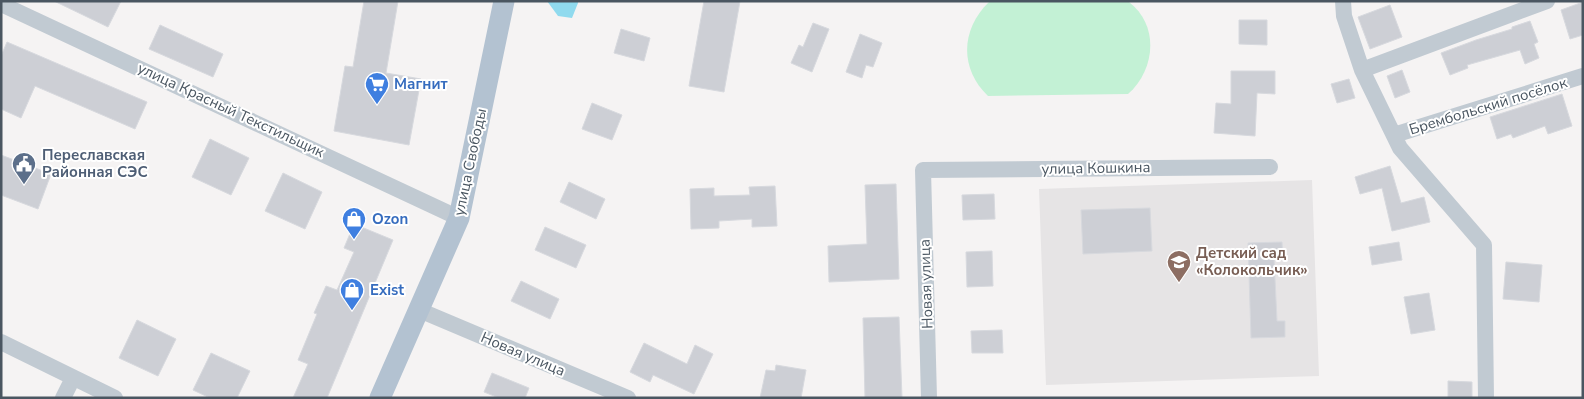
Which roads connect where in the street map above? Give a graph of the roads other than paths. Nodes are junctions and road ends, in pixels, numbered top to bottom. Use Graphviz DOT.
graph roads {
  1 [pos="504,1"];
  2 [pos="1343,1"];
  3 [pos="1547,1"];
  4 [pos="1,4"];
  5 [pos="1362,70"];
  6 [pos="1583,76"];
  7 [pos="1394,135"];
  8 [pos="1270,168"];
  9 [pos="922,170"];
  10 [pos="459,218"];
  11 [pos="419,310"];
  12 [pos="1,342"];
  13 [pos="73,378"];
  14 [pos="63,398"];
  15 [pos="115,398"];
  16 [pos="380,398"];
  17 [pos="628,398"];
  18 [pos="929,398"];
  19 [pos="1486,398"];
  1 -- 10 [label="main road, улица Свободы"];
  2 -- 5 [label="street"];
  3 -- 5 [label="street"];
  4 -- 10 [label="street, улица Красный Текстильщик"];
  5 -- 7 [label="street"];
  6 -- 7 [label="street, Брембольский посёлок"];
  7 -- 19 [label="street"];
  8 -- 9 [label="street, улица Кошкина"];
  9 -- 18 [label="street, Новая улица"];
  10 -- 11 [label="main road, улица Свободы"];
  11 -- 16 [label="main road, улица Свободы"];
  11 -- 17 [label="street, Новая улица"];
  12 -- 13 [label="street"];
  13 -- 14 [label="street"];
  13 -- 15 [label="street"];
}
